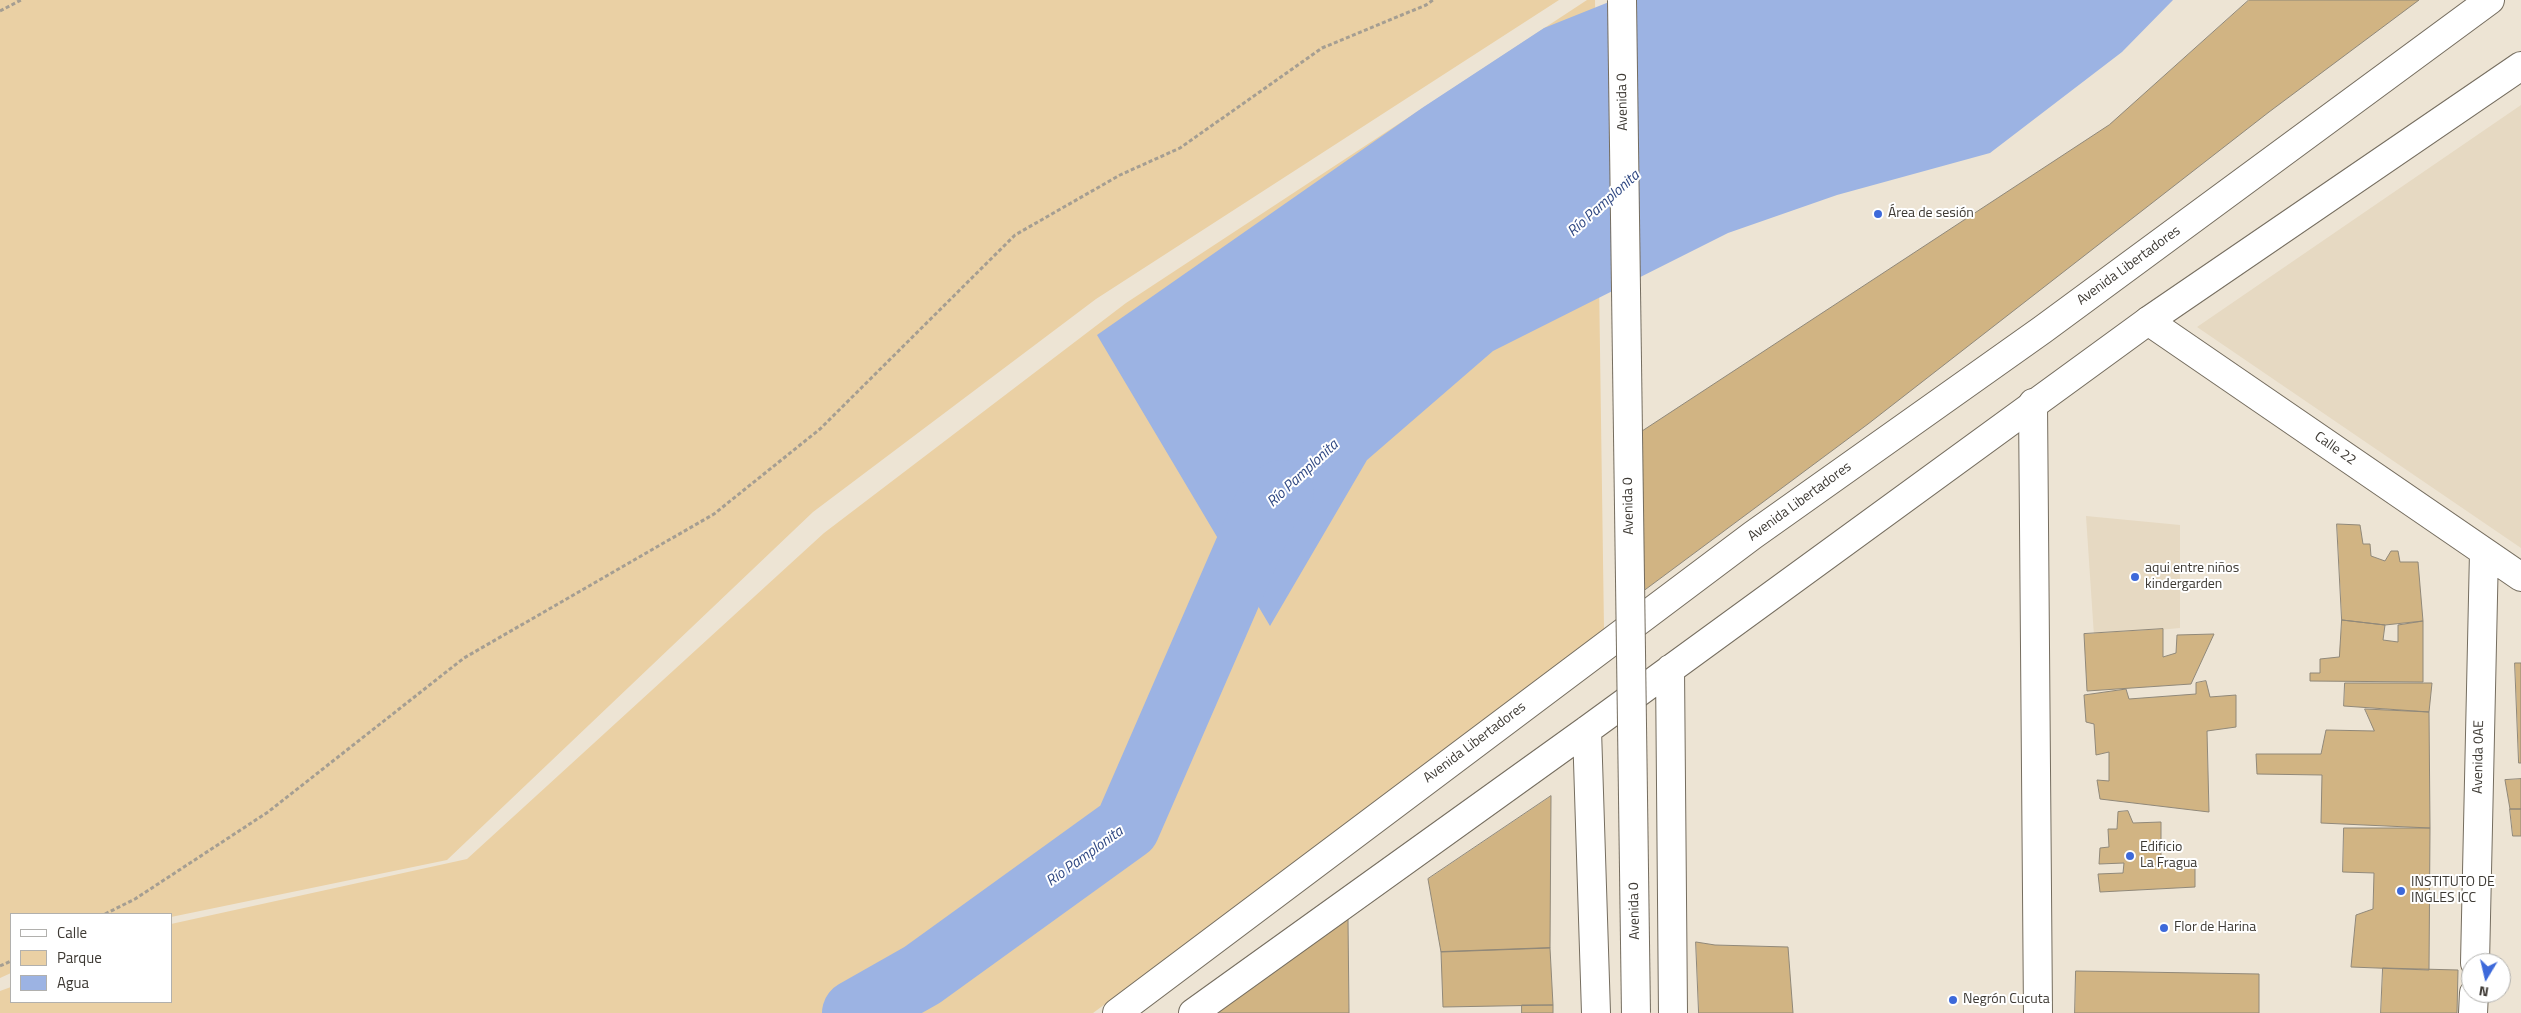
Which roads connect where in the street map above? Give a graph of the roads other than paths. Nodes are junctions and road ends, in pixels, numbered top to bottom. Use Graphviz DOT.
graph roads {
  1 [pos="1622,0"];
  2 [pos="2490,0"];
  3 [pos="2521,66"];
  4 [pos="2148,321"];
  5 [pos="2033,403"];
  6 [pos="2484,552"];
  7 [pos="2521,577"];
  8 [pos="1670,669"];
  9 [pos="1587,730"];
  10 [pos="2475,953"];
  11 [pos="1117,1013"];
  12 [pos="1193,1013"];
  13 [pos="1596,1013"];
  14 [pos="1636,1013"];
  15 [pos="1673,1013"];
  16 [pos="2038,1013"];
  1 -- 14 [label="main road, Avenida 0, bridge"];
  2 -- 11 [label="main road, Avenida Libertadores"];
  3 -- 4 [label="main road"];
  4 -- 5 [label="main road"];
  4 -- 6 [label="main road, Calle 22"];
  5 -- 8 [label="main road"];
  5 -- 16 [label="main road"];
  6 -- 7 [label="main road, Calle 22"];
  6 -- 10 [label="main road, Avenida 0AE"];
  8 -- 9 [label="main road"];
  8 -- 15 [label="main road"];
  9 -- 12 [label="main road"];
  9 -- 13 [label="main road"];
}
